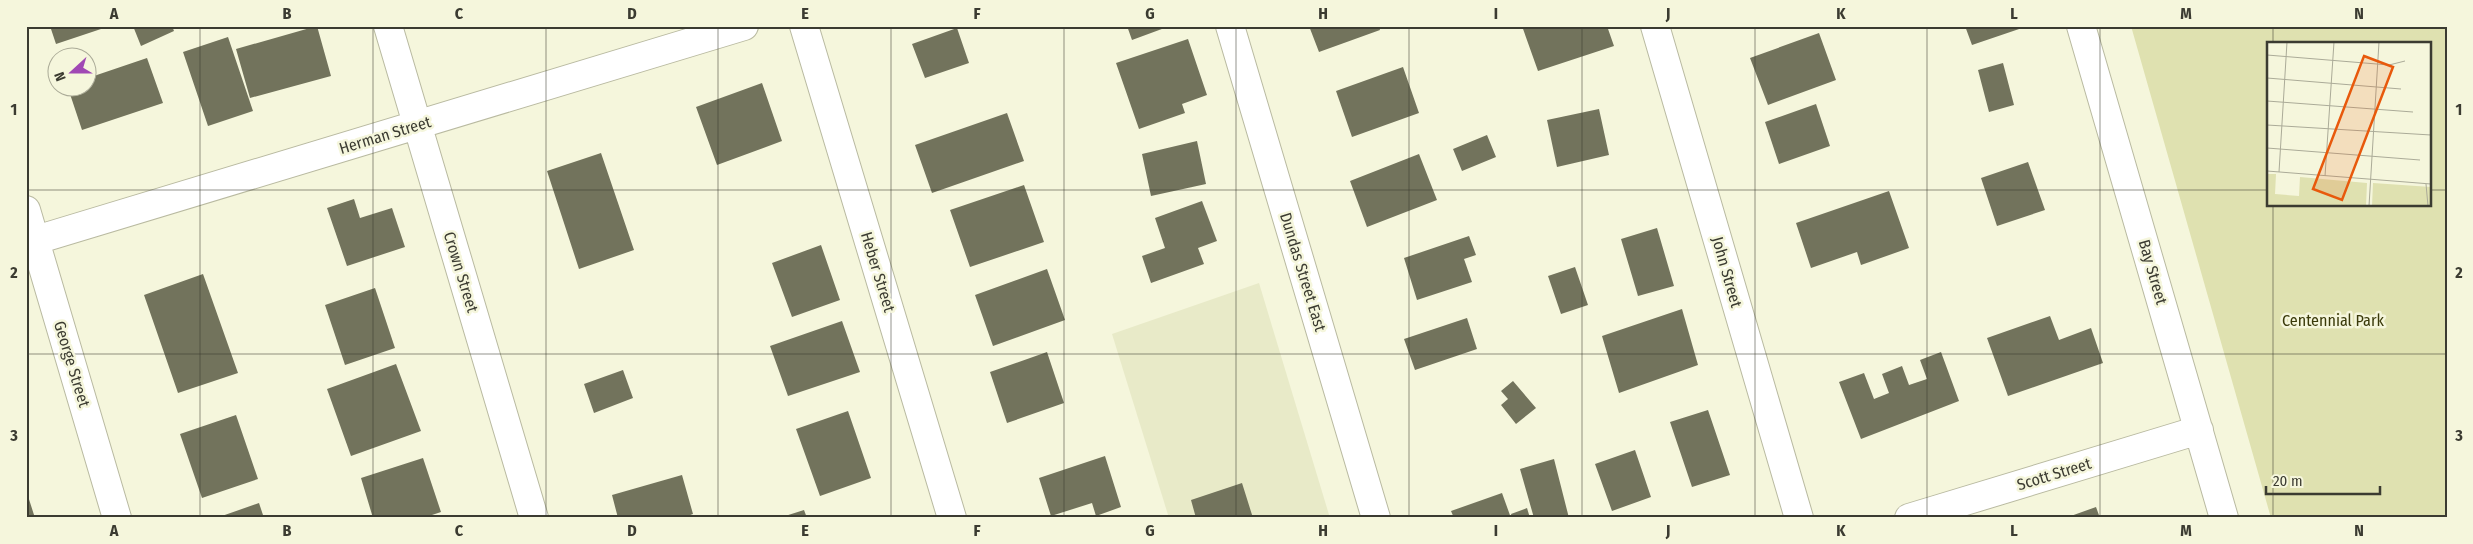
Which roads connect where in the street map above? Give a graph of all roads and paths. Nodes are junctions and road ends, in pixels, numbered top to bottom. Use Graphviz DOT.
graph roads {
  1 [pos="388,26"];
  2 [pos="744,26"];
  3 [pos="804,26"];
  4 [pos="1230,26"];
  5 [pos="1655,26"];
  6 [pos="2081,26"];
  7 [pos="417,126"];
  8 [pos="26,210"];
  9 [pos="31,242"];
  10 [pos="2199,430"];
  11 [pos="117,518"];
  12 [pos="534,518"];
  13 [pos="952,518"];
  14 [pos="1376,518"];
  15 [pos="1799,518"];
  16 [pos="1909,518"];
  17 [pos="2224,518"];
  1 -- 7 [label="street, Crown Street"];
  2 -- 7 [label="street, Herman Street"];
  3 -- 13 [label="street, Heber Street"];
  4 -- 14 [label="street, Dundas Street East"];
  5 -- 15 [label="street, John Street"];
  6 -- 10 [label="street, Bay Street"];
  7 -- 9 [label="street, Herman Street"];
  7 -- 12 [label="street, Crown Street"];
  8 -- 9 [label="street, George Street"];
  9 -- 11 [label="street, George Street"];
  10 -- 16 [label="street, Scott Street"];
  10 -- 17 [label="street, Bay Street"];
}
